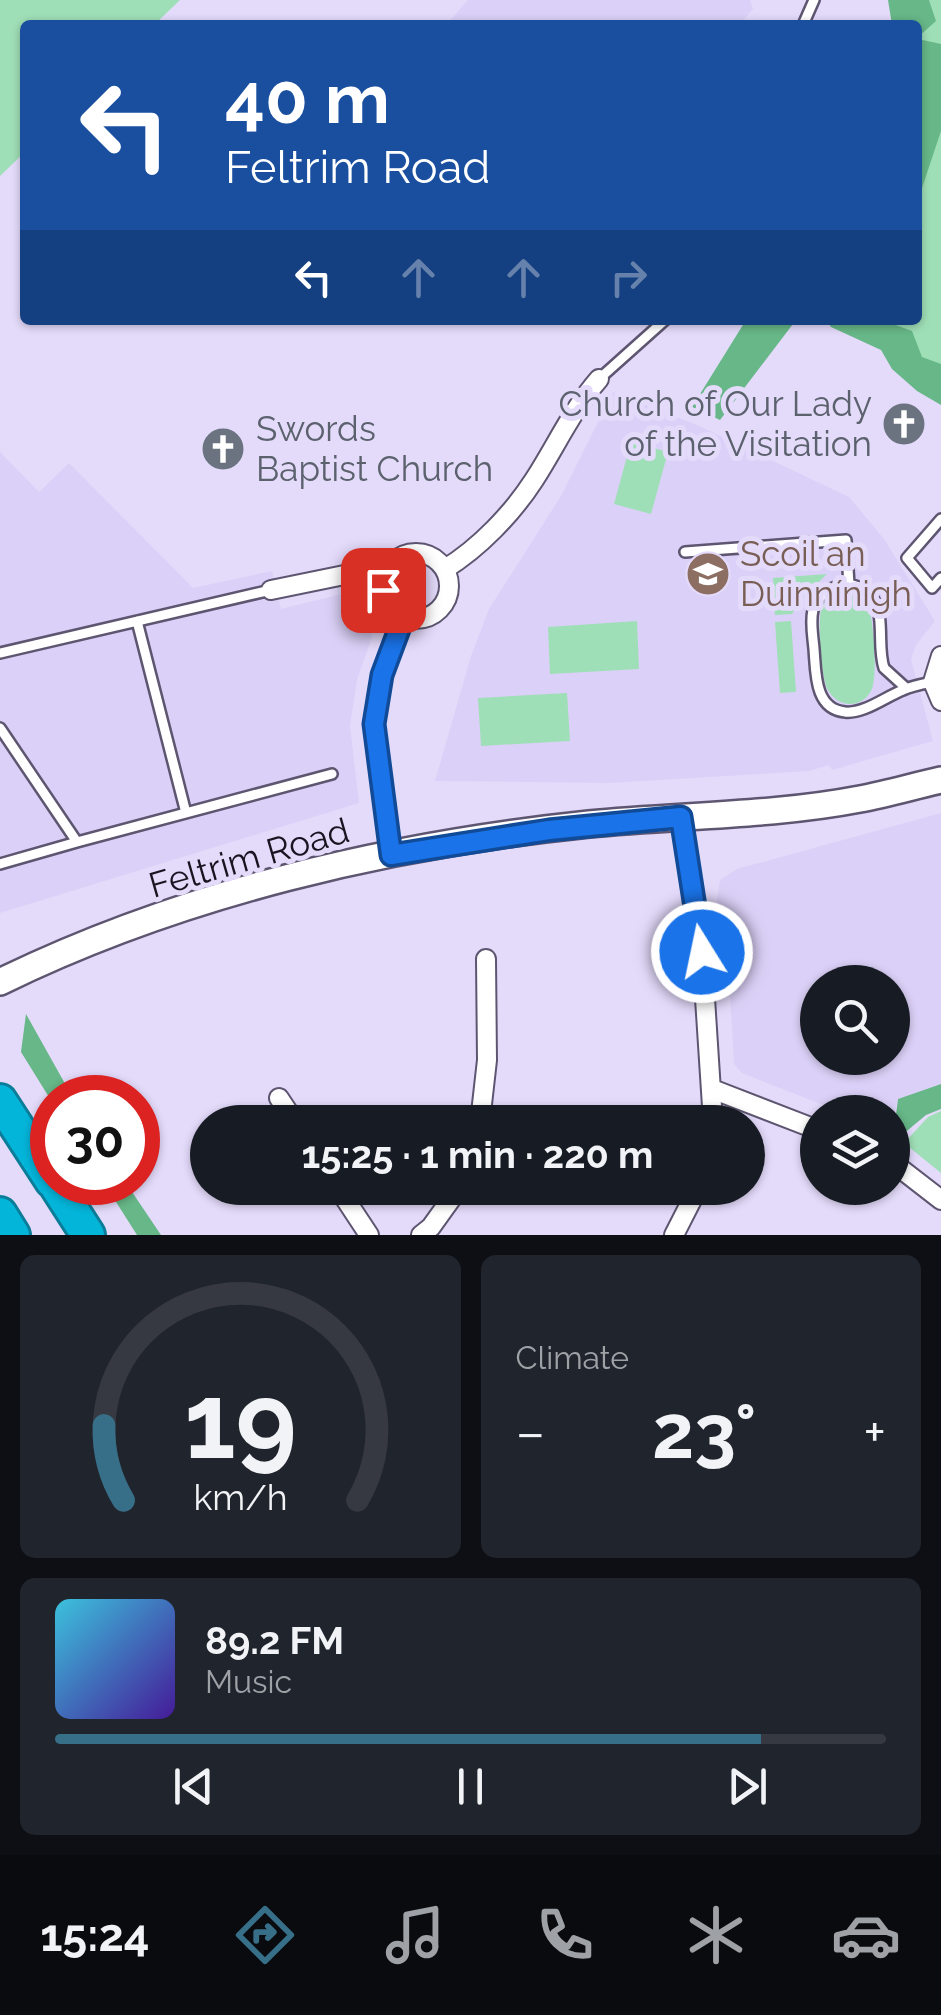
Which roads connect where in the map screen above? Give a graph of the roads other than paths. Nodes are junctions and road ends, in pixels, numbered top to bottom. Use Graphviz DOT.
graph roads {
  1 [pos="659,325"];
  2 [pos="599,379"];
  3 [pos="941,519"];
  4 [pos="685,552"];
  5 [pos="445,569"];
  6 [pos="941,578"];
  7 [pos="384,579"];
  8 [pos="850,584"];
  9 [pos="271,590"];
  10 [pos="404,616"];
  11 [pos="137,622"];
  12 [pos="0,653"];
  13 [pos="941,656"];
  14 [pos="932,682"];
  15 [pos="906,688"];
  16 [pos="941,701"];
  17 [pos="0,728"];
  18 [pos="332,774"];
  19 [pos="941,780"];
  20 [pos="186,813"];
  21 [pos="681,817"];
  22 [pos="76,842"];
  23 [pos="391,855"];
  24 [pos="0,864"];
  25 [pos="486,959"];
  26 [pos="5,979"];
  27 [pos="712,1089"];
  28 [pos="280,1098"];
  29 [pos="0,1101"];
  30 [pos="284,1105"];
  31 [pos="482,1105"];
  32 [pos="712,1105"];
  33 [pos="800,1123"];
  34 [pos="30,1147"];
  35 [pos="910,1176"];
  36 [pos="941,1200"];
  37 [pos="68,1205"];
  38 [pos="349,1205"];
  39 [pos="446,1205"];
  40 [pos="689,1205"];
  41 [pos="0,1214"];
  42 [pos="13,1235"];
  43 [pos="88,1235"];
  44 [pos="369,1235"];
  45 [pos="421,1235"];
  46 [pos="674,1235"];
  1 -- 2 [label="lane"];
  2 -- 5 [label="street"];
  3 -- 6 [label="lane"];
  4 -- 8 [label="lane"];
  5 -- 7 [label="street"];
  5 -- 10 [label="street"];
  7 -- 9 [label="street"];
  7 -- 10 [label="street"];
  8 -- 15 [label="lane"];
  8 -- 15 [label="lane"];
  9 -- 11 [label="lane"];
  10 -- 23 [label="street"];
  11 -- 12 [label="lane"];
  11 -- 20 [label="lane"];
  13 -- 14 [label="street"];
  14 -- 15 [label="lane"];
  14 -- 16 [label="street"];
  17 -- 22 [label="lane"];
  18 -- 20 [label="lane"];
  19 -- 21 [label="street, Feltrim Road"];
  20 -- 22 [label="lane"];
  21 -- 23 [label="street, Feltrim Road"];
  21 -- 27 [label="street"];
  22 -- 24 [label="lane"];
  23 -- 26 [label="street, Feltrim Road"];
  25 -- 31 [label="street"];
  27 -- 32 [label="street"];
  27 -- 33 [label="street"];
  28 -- 30 [label="street"];
  29 -- 34 [label="highway"];
  35 -- 36 [label="street"];
  37 -- 43 [label="highway"];
  38 -- 44 [label="street"];
  39 -- 45 [label="street"];
  40 -- 46 [label="street"];
  41 -- 42 [label="highway"];
}
